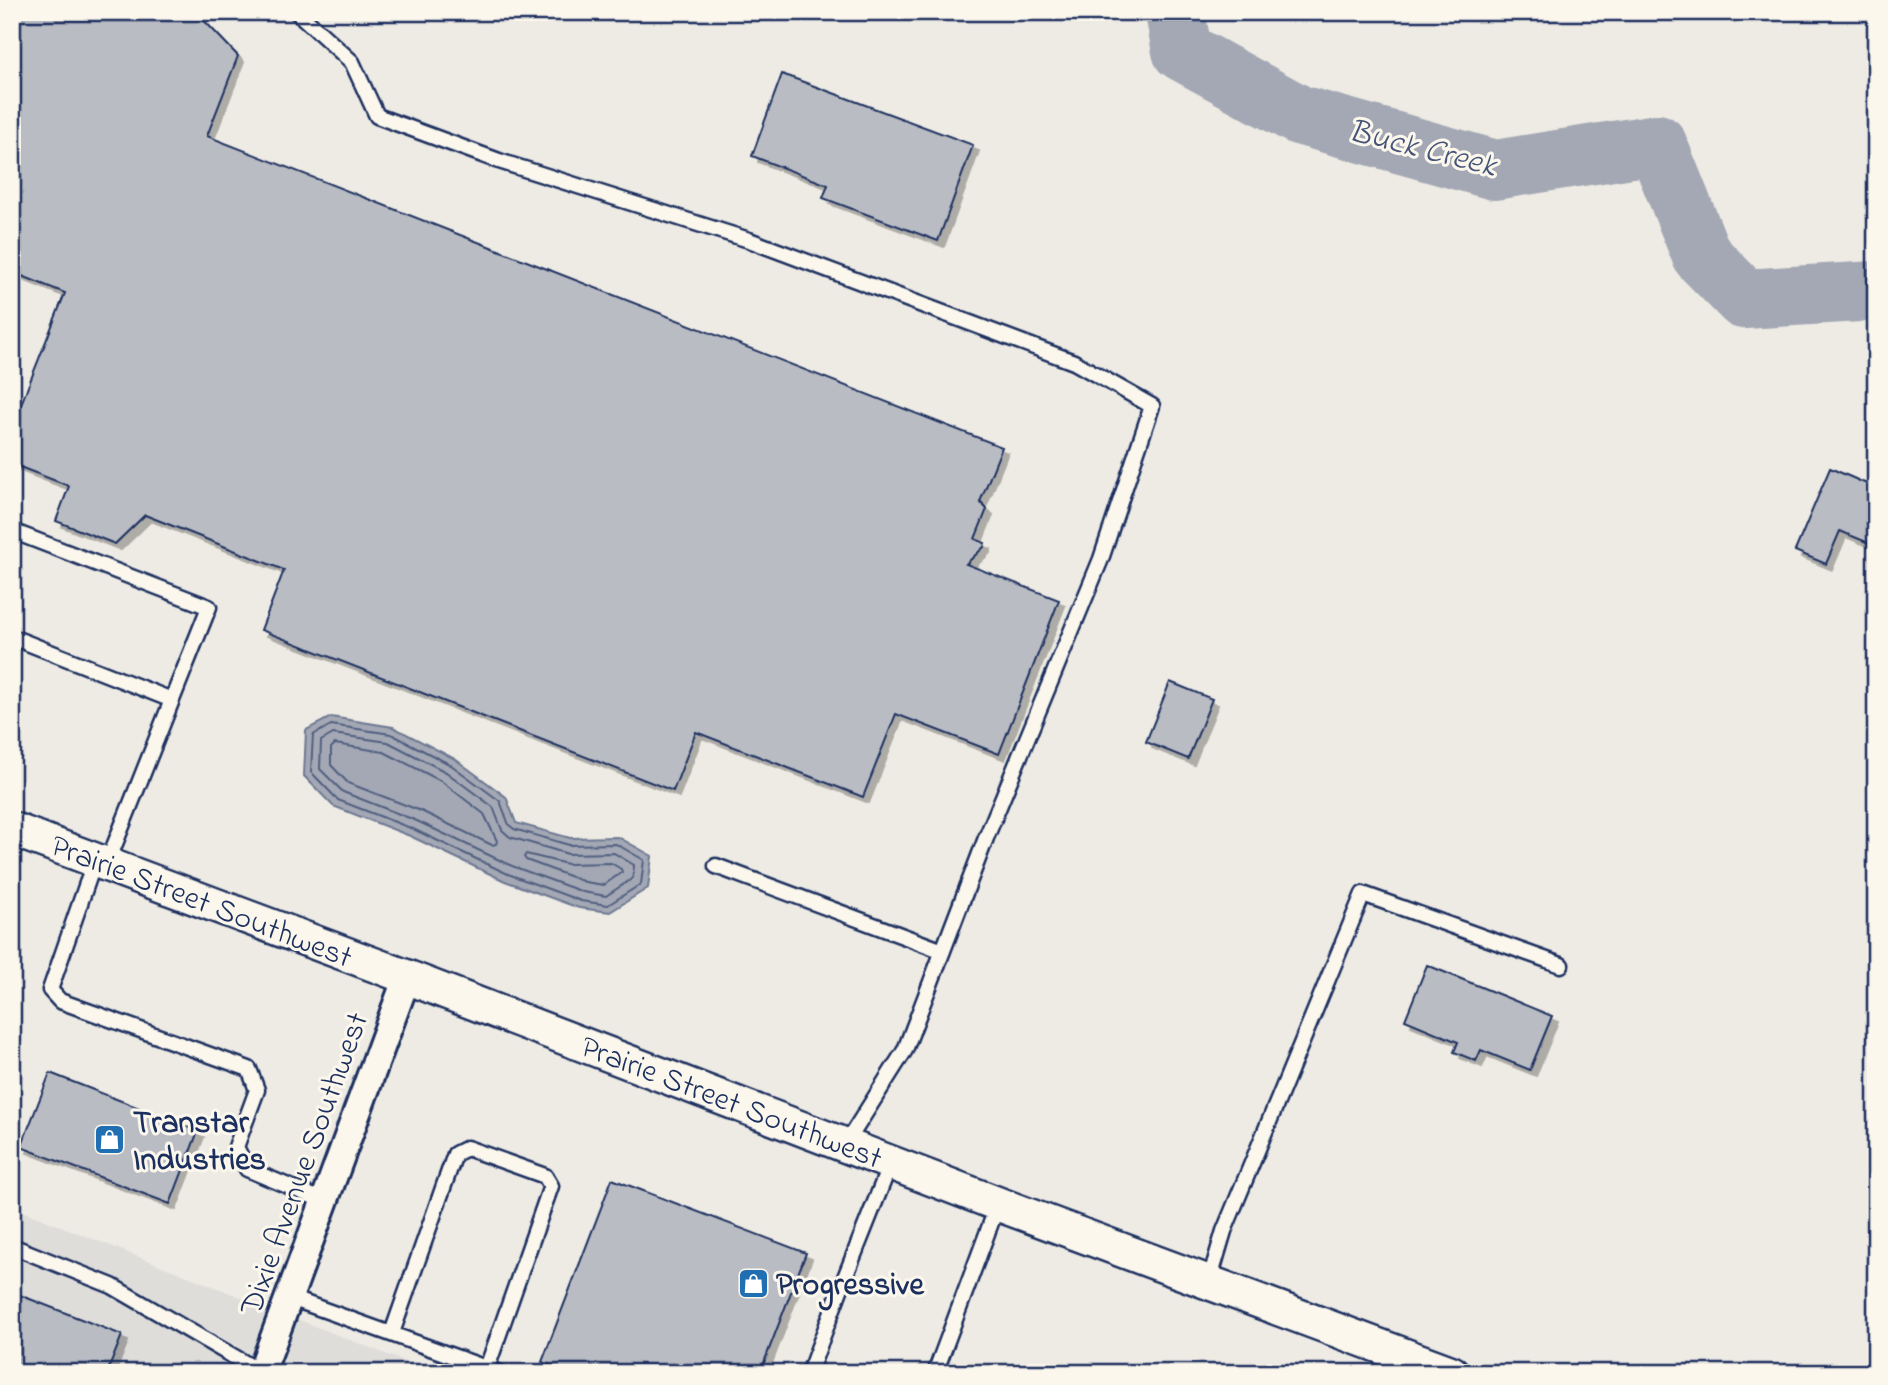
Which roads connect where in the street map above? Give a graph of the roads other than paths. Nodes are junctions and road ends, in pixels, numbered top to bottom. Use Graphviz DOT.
graph roads {
  1 [pos="297,12"];
  2 [pos="12,531"];
  3 [pos="12,637"];
  4 [pos="172,700"];
  5 [pos="12,829"];
  6 [pos="101,862"];
  7 [pos="716,866"];
  8 [pos="943,951"];
  9 [pos="1561,965"];
  10 [pos="407,977"];
  11 [pos="845,1145"];
  12 [pos="891,1162"];
  13 [pos="324,1201"];
  14 [pos="998,1203"];
  15 [pos="12,1246"];
  16 [pos="1209,1282"];
  17 [pos="288,1297"];
  18 [pos="392,1333"];
  19 [pos="493,1370"];
  20 [pos="261,1373"];
  21 [pos="809,1373"];
  22 [pos="935,1373"];
  23 [pos="1452,1373"];
  1 -- 8 [label="lane"];
  2 -- 4 [label="lane"];
  3 -- 4 [label="lane"];
  4 -- 6 [label="lane"];
  5 -- 6 [label="street, Prairie Street Southwest"];
  6 -- 10 [label="street, Prairie Street Southwest"];
  6 -- 13 [label="lane"];
  7 -- 8 [label="lane"];
  8 -- 11 [label="lane"];
  9 -- 16 [label="lane"];
  10 -- 11 [label="street, Prairie Street Southwest"];
  10 -- 13 [label="street, Dixie Avenue Southwest"];
  11 -- 12 [label="street, Prairie Street Southwest"];
  12 -- 14 [label="street, Prairie Street Southwest"];
  12 -- 21 [label="lane"];
  13 -- 17 [label="street, Dixie Avenue Southwest"];
  14 -- 16 [label="street, Prairie Street Southwest"];
  14 -- 22 [label="lane"];
  15 -- 20 [label="lane"];
  16 -- 23 [label="street, Prairie Street Southwest"];
  17 -- 18 [label="lane"];
  17 -- 20 [label="street, Dixie Avenue Southwest"];
  18 -- 19 [label="lane"];
  18 -- 19 [label="lane"];
}
